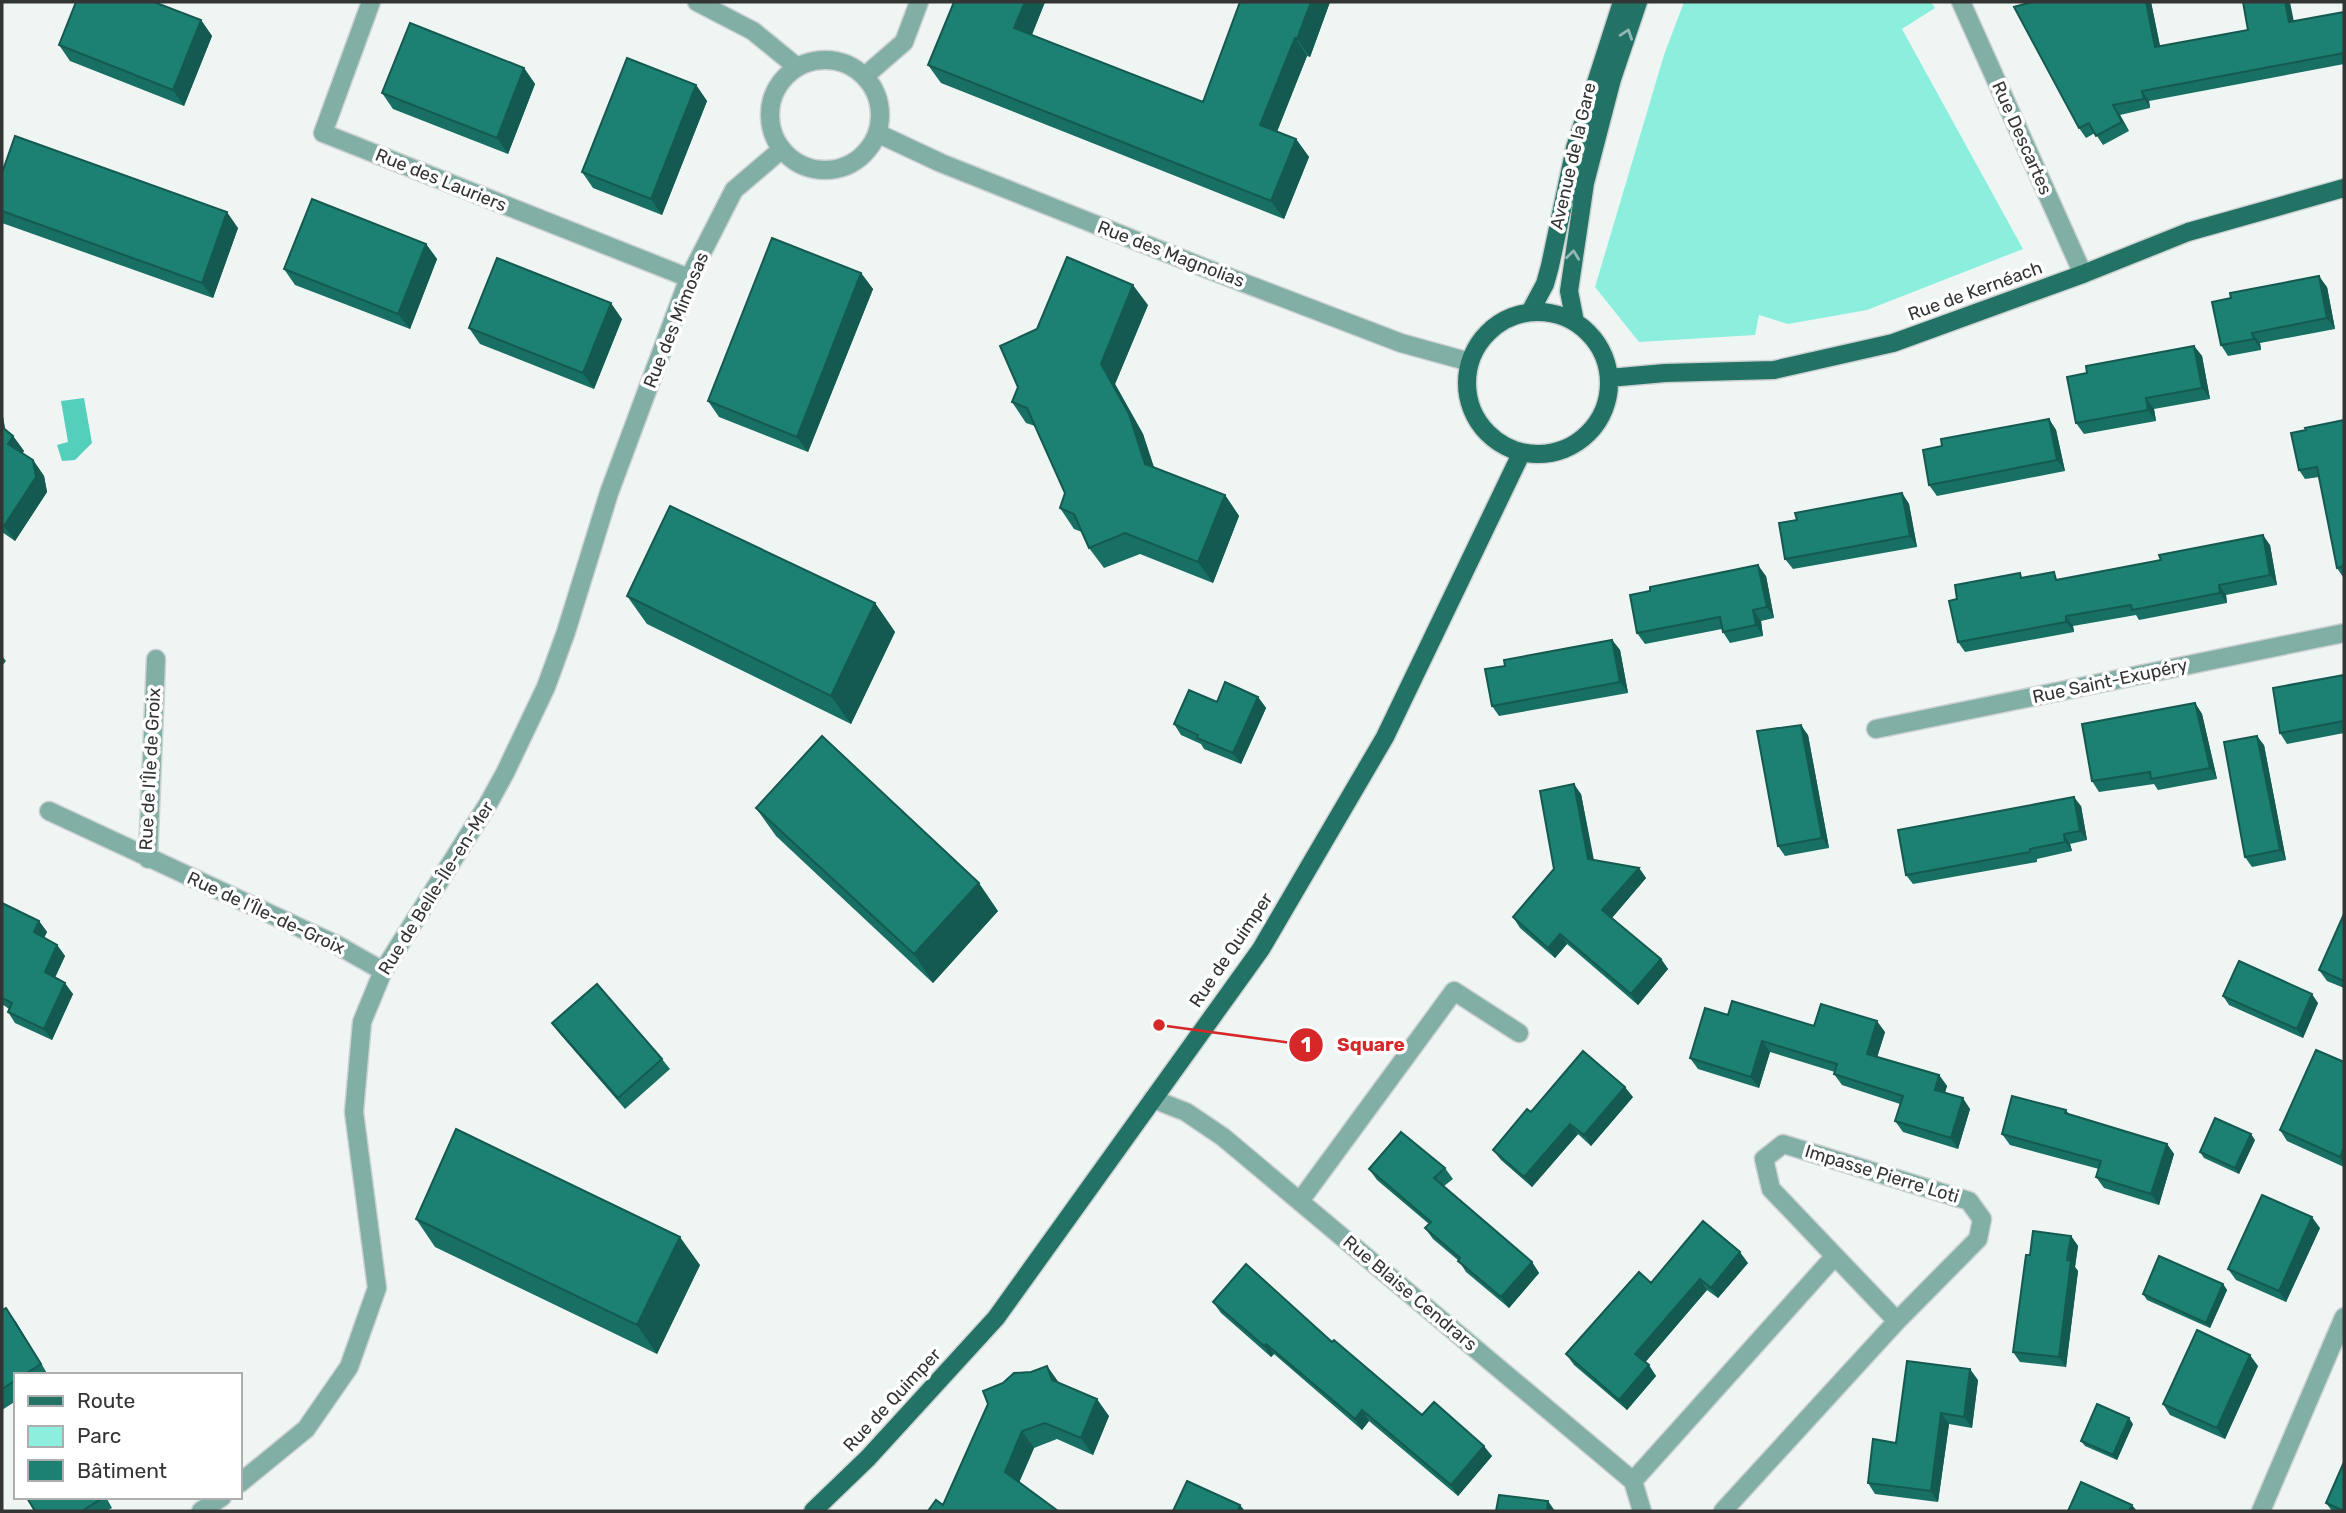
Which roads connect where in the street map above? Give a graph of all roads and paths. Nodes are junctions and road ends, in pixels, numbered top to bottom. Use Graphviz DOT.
graph roads {
  1 [pos="371,2"];
  2 [pos="697,2"];
  3 [pos="919,2"];
  4 [pos="1622,2"];
  5 [pos="1638,2"];
  6 [pos="1961,2"];
  7 [pos="797,66"];
  8 [pos="865,76"];
  9 [pos="877,133"];
  10 [pos="782,149"];
  11 [pos="2344,188"];
  12 [pos="2082,274"];
  13 [pos="689,278"];
  14 [pos="1531,312"];
  15 [pos="1575,322"];
  16 [pos="1470,362"];
  17 [pos="1609,379"];
  18 [pos="632,432"];
  19 [pos="1521,454"];
  20 [pos="2344,633"];
  21 [pos="156,659"];
  22 [pos="1876,729"];
  23 [pos="49,811"];
  24 [pos="148,859"];
  25 [pos="383,971"];
  26 [pos="1519,1033"];
  27 [pos="1153,1099"];
  28 [pos="1300,1201"];
  29 [pos="1834,1257"];
  30 [pos="2344,1317"];
  31 [pos="1897,1321"];
  32 [pos="242,1481"];
  33 [pos="1633,1481"];
  34 [pos="219,1499"];
  35 [pos="201,1511"];
  36 [pos="813,1511"];
  37 [pos="1642,1511"];
  38 [pos="1723,1511"];
  39 [pos="2260,1511"];
  1 -- 13 [label="street, Rue des Lauriers"];
  2 -- 7 [label="street"];
  3 -- 8 [label="street"];
  4 -- 14 [label="main road, Avenue de la Gare"];
  15 -- 5 [label="main road, Avenue de la Gare, one-way"];
  6 -- 12 [label="street, Rue Descartes"];
  7 -- 8 [label="street"];
  7 -- 10 [label="street"];
  8 -- 9 [label="street"];
  9 -- 10 [label="street"];
  9 -- 16 [label="street, Rue des Magnolias"];
  10 -- 13 [label="street, Rue des Mimosas"];
  11 -- 12 [label="main road, Rue de Kernéach"];
  12 -- 17 [label="main road, Rue de Kernéach"];
  13 -- 18 [label="street, Rue des Mimosas"];
  14 -- 15 [label="main road"];
  14 -- 16 [label="main road"];
  15 -- 17 [label="main road"];
  16 -- 19 [label="main road"];
  17 -- 19 [label="main road"];
  18 -- 25 [label="street, Rue de Belle-Île-en-Mer"];
  19 -- 27 [label="main road, Rue de Quimper"];
  20 -- 22 [label="street, Rue Saint-Exupéry"];
  21 -- 24 [label="street, Rue de l'Île de Groix"];
  23 -- 24 [label="street, Rue de l'Île de Groix"];
  24 -- 25 [label="street, Rue de l'Île-de-Groix"];
  25 -- 32 [label="street, Rue de Belle-Île-en-Mer"];
  26 -- 28 [label="street"];
  27 -- 28 [label="street, Rue Blaise Cendrars"];
  27 -- 36 [label="main road, Rue de Quimper"];
  28 -- 33 [label="street, Rue Blaise Cendrars"];
  29 -- 31 [label="street, Impasse Pierre Loti"];
  29 -- 31 [label="street, Impasse Pierre Loti"];
  29 -- 33 [label="street"];
  30 -- 39 [label="street"];
  31 -- 38 [label="street, Impasse Pierre Loti"];
  33 -- 37 [label="street"];
  34 -- 35 [label="street"];
}
